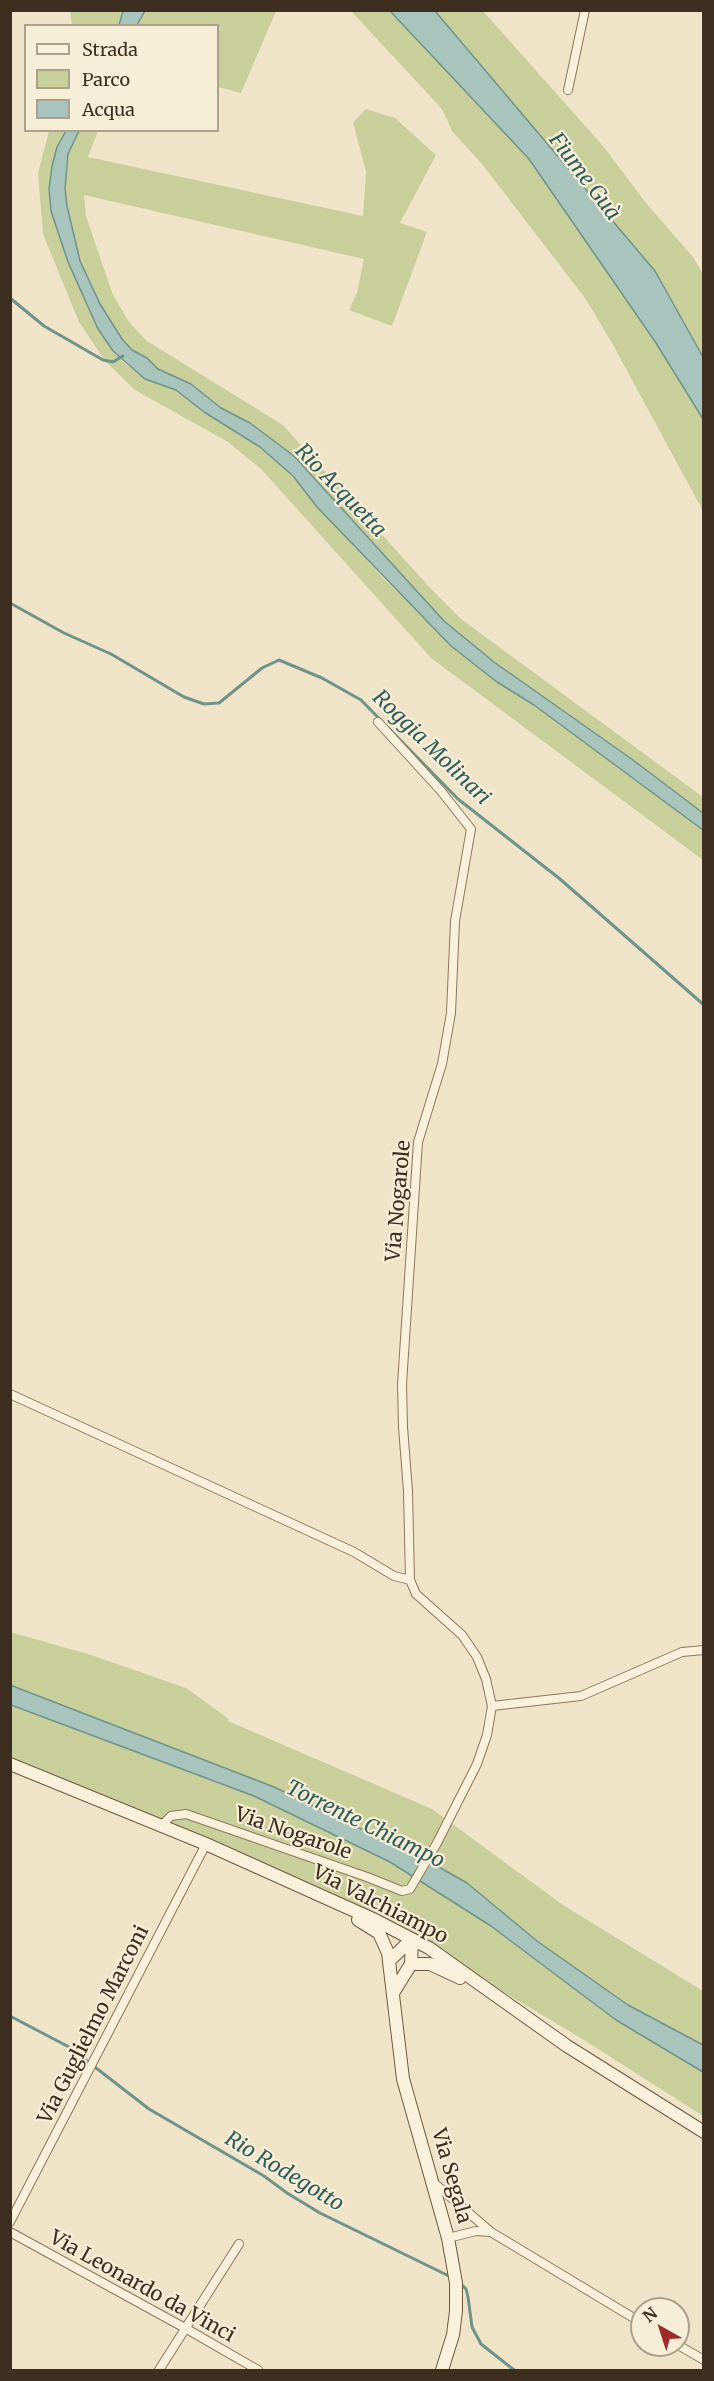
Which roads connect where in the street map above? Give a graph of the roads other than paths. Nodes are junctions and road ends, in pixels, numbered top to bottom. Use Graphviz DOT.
graph roads {
  1 [pos="585,10"];
  2 [pos="568,90"];
  3 [pos="378,723"];
  4 [pos="10,1395"];
  5 [pos="410,1580"];
  6 [pos="704,1650"];
  7 [pos="492,1706"];
  8 [pos="10,1764"];
  9 [pos="161,1826"];
  10 [pos="206,1844"];
  11 [pos="325,1897"];
  12 [pos="412,1939"];
  13 [pos="389,1961"];
  14 [pos="411,1964"];
  15 [pos="393,1993"];
  16 [pos="491,1993"];
  17 [pos="704,2132"];
  18 [pos="433,2182"];
  19 [pos="10,2222"];
  20 [pos="10,2232"];
  21 [pos="491,2232"];
  22 [pos="448,2238"];
  23 [pos="239,2244"];
  24 [pos="630,2316"];
  25 [pos="185,2328"];
  26 [pos="690,2352"];
  27 [pos="704,2360"];
  28 [pos="159,2370"];
  29 [pos="258,2370"];
  30 [pos="442,2370"];
  1 -- 2 [label="street"];
  3 -- 5 [label="street, Via Nogarole"];
  4 -- 5 [label="street"];
  5 -- 7 [label="street"];
  6 -- 7 [label="street"];
  7 -- 9 [label="street, Via Nogarole"];
  8 -- 9 [label="main road, Via Valchiampo"];
  9 -- 10 [label="main road, Via Valchiampo"];
  10 -- 11 [label="main road, Via Valchiampo"];
  10 -- 19 [label="street, Via Guglielmo Marconi"];
  11 -- 12 [label="main road, Via Valchiampo"];
  11 -- 13 [label="main road, Via Segala"];
  12 -- 13 [label="main road"];
  12 -- 14 [label="main road"];
  12 -- 16 [label="main road, Via Valchiampo"];
  13 -- 15 [label="main road, Via Segala"];
  14 -- 15 [label="main road"];
  14 -- 16 [label="main road"];
  15 -- 18 [label="main road, Via Segala"];
  16 -- 17 [label="main road, Via Valchiampo"];
  18 -- 21 [label="street"];
  18 -- 22 [label="main road, Via Segala"];
  20 -- 25 [label="street, Via Leonardo da Vinci"];
  21 -- 22 [label="street"];
  21 -- 24 [label="street"];
  22 -- 30 [label="main road, Via Segala"];
  23 -- 25 [label="street"];
  25 -- 28 [label="street"];
  25 -- 29 [label="street, Via Leonardo da Vinci"];
  26 -- 27 [label="street"];
}
